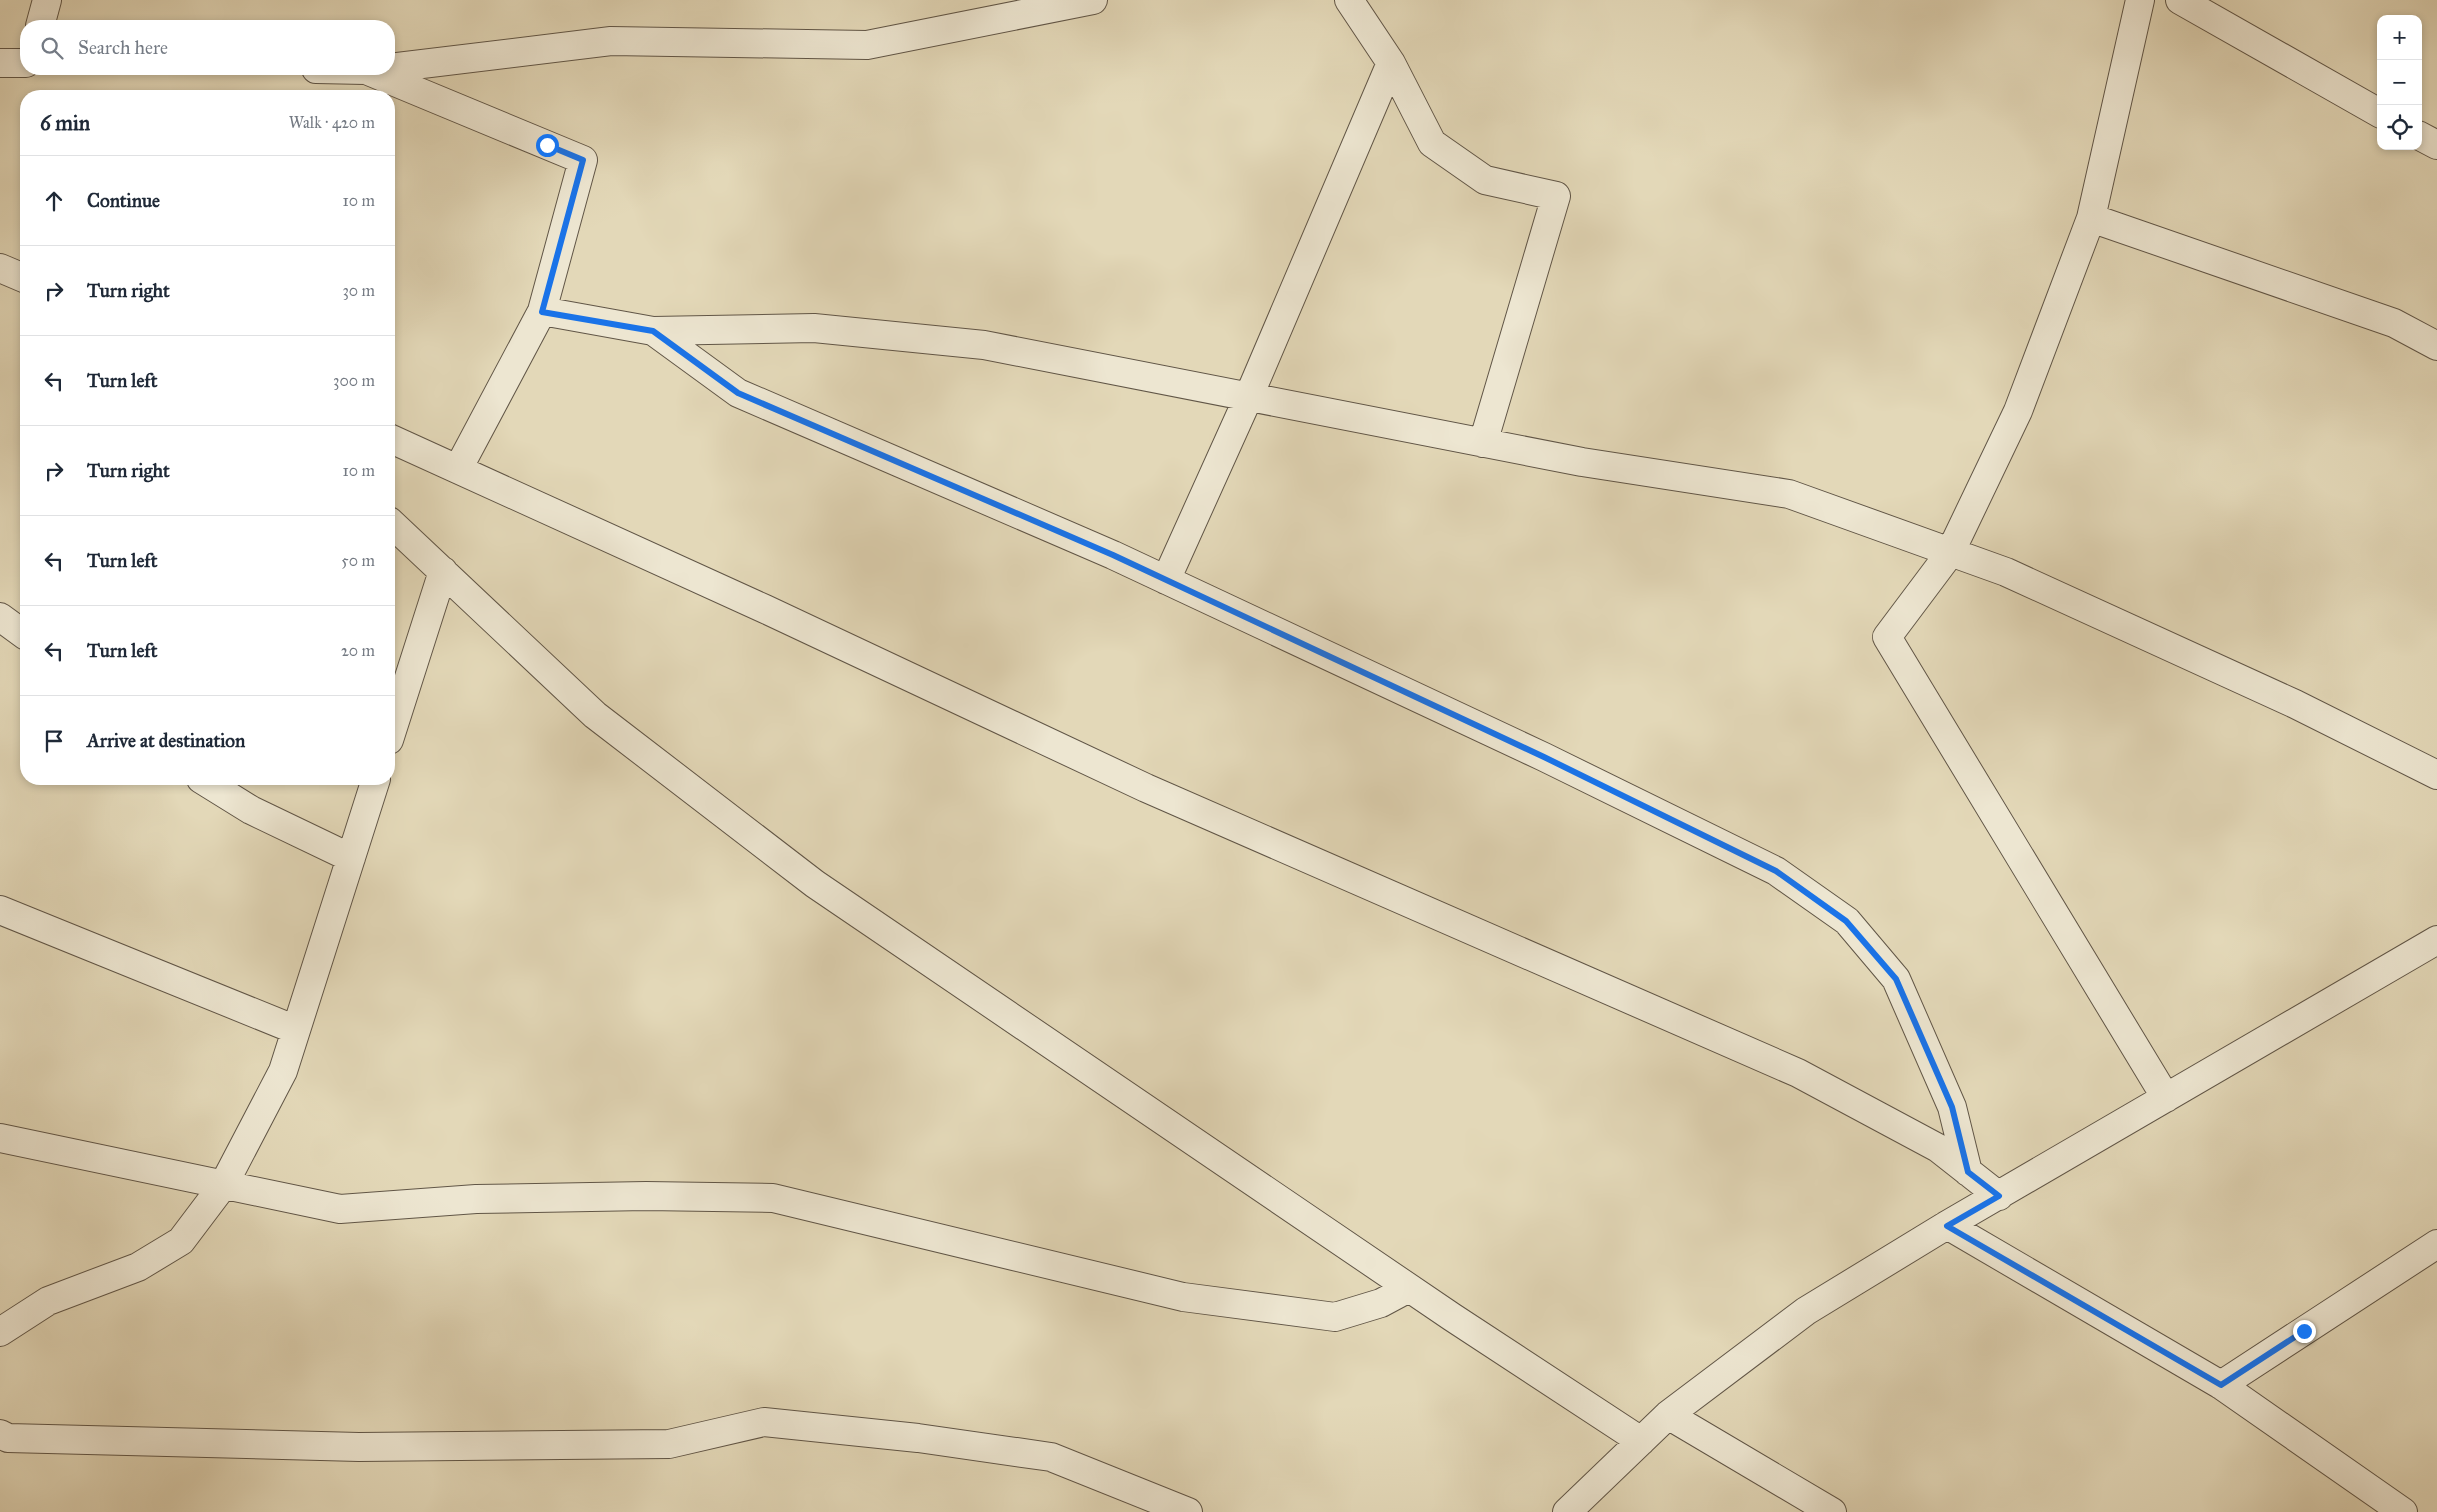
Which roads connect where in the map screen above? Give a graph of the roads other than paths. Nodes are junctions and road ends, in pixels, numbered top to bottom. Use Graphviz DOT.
graph roads {
  1 [pos="47,0"];
  2 [pos="1093,0"];
  3 [pos="1349,0"];
  4 [pos="2140,0"];
  5 [pos="2190,3"];
  6 [pos="42,20"];
  7 [pos="0,63"];
  8 [pos="20,63"];
  9 [pos="1391,63"];
  10 [pos="395,67"];
  11 [pos="392,75"];
  12 [pos="2377,112"];
  13 [pos="2422,137"];
  14 [pos="2437,145"];
  15 [pos="2091,218"];
  16 [pos="0,268"];
  17 [pos="20,276"];
  18 [pos="542,312"];
  19 [pos="653,331"];
  20 [pos="2437,346"];
  21 [pos="1249,396"];
  22 [pos="395,441"];
  23 [pos="1483,442"];
  24 [pos="458,469"];
  25 [pos="395,526"];
  26 [pos="1950,552"];
  27 [pos="443,571"];
  28 [pos="1166,580"];
  29 [pos="0,617"];
  30 [pos="20,632"];
  31 [pos="395,721"];
  32 [pos="2437,775"];
  33 [pos="211,785"];
  34 [pos="374,785"];
  35 [pos="351,858"];
  36 [pos="0,910"];
  37 [pos="2437,940"];
  38 [pos="296,1030"];
  39 [pos="2166,1098"];
  40 [pos="0,1138"];
  41 [pos="1968,1172"];
  42 [pos="224,1184"];
  43 [pos="1999,1196"];
  44 [pos="1947,1226"];
  45 [pos="2437,1244"];
  46 [pos="1408,1288"];
  47 [pos="0,1332"];
  48 [pos="2221,1385"];
  49 [pos="1668,1415"];
  50 [pos="0,1434"];
  51 [pos="1641,1441"];
  52 [pos="1188,1512"];
  53 [pos="1568,1512"];
  54 [pos="1832,1512"];
  55 [pos="2403,1512"];
  1 -- 6 [label="street"];
  2 -- 10 [label="street"];
  3 -- 9 [label="street"];
  4 -- 15 [label="street"];
  5 -- 12 [label="street"];
  7 -- 8 [label="street"];
  9 -- 21 [label="street"];
  9 -- 23 [label="street"];
  11 -- 18 [label="street"];
  13 -- 14 [label="street"];
  15 -- 20 [label="street"];
  15 -- 26 [label="street"];
  16 -- 17 [label="street"];
  18 -- 19 [label="street"];
  18 -- 24 [label="street"];
  19 -- 21 [label="street"];
  19 -- 28 [label="street"];
  21 -- 23 [label="street"];
  21 -- 28 [label="street"];
  22 -- 24 [label="street"];
  23 -- 26 [label="street"];
  24 -- 41 [label="street"];
  25 -- 27 [label="street"];
  26 -- 32 [label="street"];
  26 -- 39 [label="street"];
  27 -- 31 [label="street"];
  27 -- 46 [label="street"];
  28 -- 41 [label="street"];
  29 -- 30 [label="street"];
  33 -- 35 [label="street"];
  34 -- 35 [label="street"];
  35 -- 38 [label="street"];
  36 -- 38 [label="street"];
  37 -- 39 [label="street"];
  38 -- 42 [label="street"];
  39 -- 43 [label="street"];
  40 -- 42 [label="street"];
  41 -- 43 [label="street"];
  42 -- 46 [label="street"];
  42 -- 47 [label="street"];
  43 -- 44 [label="street"];
  44 -- 48 [label="street"];
  44 -- 49 [label="street"];
  45 -- 48 [label="street"];
  46 -- 51 [label="street"];
  48 -- 55 [label="street"];
  49 -- 51 [label="street"];
  49 -- 54 [label="street"];
  50 -- 52 [label="street"];
  51 -- 53 [label="street"];
}
